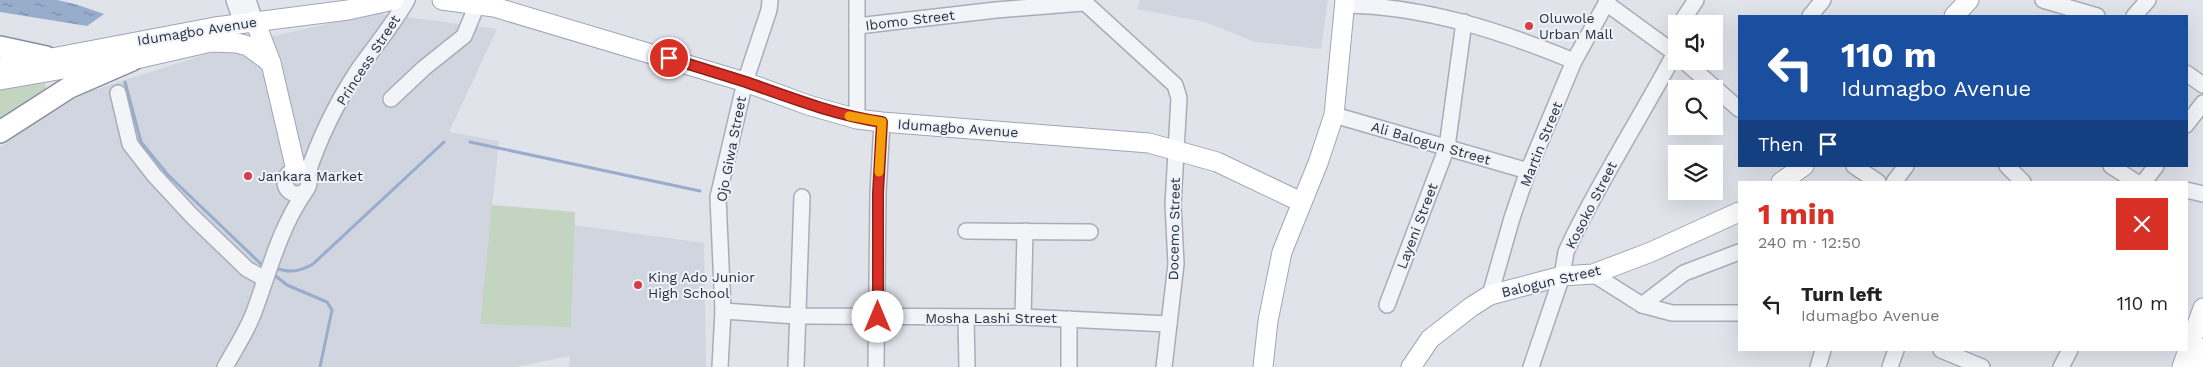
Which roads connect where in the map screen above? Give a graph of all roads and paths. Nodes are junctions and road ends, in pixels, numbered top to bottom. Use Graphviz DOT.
graph roads {
  1 [pos="234,0"];
  2 [pos="248,0"];
  3 [pos="394,0"];
  4 [pos="407,0"];
  5 [pos="442,0"];
  6 [pos="770,0"];
  7 [pos="857,0"];
  8 [pos="1696,0"];
  9 [pos="1823,0"];
  10 [pos="1969,0"];
  11 [pos="2043,0"];
  12 [pos="2148,0"];
  13 [pos="1083,1"];
  14 [pos="1607,1"];
  15 [pos="1345,2"];
  16 [pos="489,4"];
  17 [pos="347,5"];
  18 [pos="1686,15"];
  19 [pos="1811,15"];
  20 [pos="1955,15"];
  21 [pos="2094,15"];
  22 [pos="2135,15"];
  23 [pos="1464,22"];
  24 [pos="248,23"];
  25 [pos="857,26"];
  26 [pos="1668,48"];
  27 [pos="132,60"];
  28 [pos="1574,61"];
  29 [pos="55,63"];
  30 [pos="271,63"];
  31 [pos="2,65"];
  32 [pos="1668,66"];
  33 [pos="1695,70"];
  34 [pos="2188,74"];
  35 [pos="745,82"];
  36 [pos="2203,85"];
  37 [pos="118,93"];
  38 [pos="392,99"];
  39 [pos="2203,103"];
  40 [pos="1738,107"];
  41 [pos="1334,115"];
  42 [pos="857,118"];
  43 [pos="882,122"];
  44 [pos="2188,123"];
  45 [pos="0,132"];
  46 [pos="1447,147"];
  47 [pos="1176,150"];
  48 [pos="1803,167"];
  49 [pos="1856,167"];
  50 [pos="1905,167"];
  51 [pos="2008,167"];
  52 [pos="2113,167"];
  53 [pos="2155,167"];
  54 [pos="1528,171"];
  55 [pos="302,172"];
  56 [pos="1783,181"];
  57 [pos="1876,181"];
  58 [pos="1895,181"];
  59 [pos="2022,181"];
  60 [pos="2144,181"];
  61 [pos="2147,181"];
  62 [pos="288,190"];
  63 [pos="2188,190"];
  64 [pos="305,192"];
  65 [pos="2203,194"];
  66 [pos="802,197"];
  67 [pos="1301,202"];
  68 [pos="292,211"];
  69 [pos="1738,212"];
  70 [pos="966,231"];
  71 [pos="1024,231"];
  72 [pos="1090,232"];
  73 [pos="1738,252"];
  74 [pos="1593,274"];
  75 [pos="1562,276"];
  76 [pos="265,278"];
  77 [pos="1490,295"];
  78 [pos="1387,305"];
  79 [pos="1642,305"];
  80 [pos="2203,308"];
  81 [pos="723,311"];
  82 [pos="1738,314"];
  83 [pos="796,316"];
  84 [pos="878,317"];
  85 [pos="1023,317"];
  86 [pos="966,318"];
  87 [pos="1070,318"];
  88 [pos="1169,324"];
  89 [pos="2203,349"];
  90 [pos="2188,350"];
  91 [pos="1823,351"];
  92 [pos="1896,351"];
  93 [pos="1942,351"];
  94 [pos="2069,351"];
  95 [pos="2188,351"];
  96 [pos="1536,365"];
  97 [pos="225,367"];
  98 [pos="720,367"];
  99 [pos="796,367"];
  100 [pos="876,367"];
  101 [pos="966,367"];
  102 [pos="1069,367"];
  103 [pos="1164,367"];
  104 [pos="1263,367"];
  105 [pos="1411,367"];
  106 [pos="1818,367"];
  107 [pos="1890,367"];
  108 [pos="1982,367"];
  109 [pos="2061,367"];
  110 [pos="2182,367"];
  111 [pos="2196,367"];
  1 -- 24 [label="street"];
  2 -- 24 [label="street"];
  3 -- 17 [label="main road, Idumagbo Avenue"];
  4 -- 55 [label="street, Princess Street"];
  5 -- 16 [label="main road, Idumagbo Avenue"];
  6 -- 35 [label="street, Ojo Giwa Street"];
  7 -- 25 [label="street"];
  8 -- 18 [label="street"];
  9 -- 19 [label="street"];
  10 -- 20 [label="main road"];
  11 -- 21 [label="street"];
  12 -- 22 [label="street"];
  13 -- 25 [label="street, Ibomo Street"];
  13 -- 47 [label="street, Docemo Street"];
  14 -- 26 [label="street"];
  14 -- 28 [label="street, Martin Street"];
  15 -- 23 [label="street"];
  15 -- 41 [label="main road"];
  16 -- 35 [label="main road, Idumagbo Avenue"];
  16 -- 38 [label="street"];
  17 -- 24 [label="main road, Idumagbo Avenue"];
  23 -- 28 [label="street"];
  23 -- 46 [label="street, Layeni Street"];
  24 -- 29 [label="main road, Idumagbo Avenue"];
  24 -- 30 [label="main road"];
  25 -- 42 [label="street"];
  27 -- 29 [label="main road, Idumagbo Avenue"];
  27 -- 30 [label="main road, Idumagbo Avenue"];
  27 -- 45 [label="highway"];
  28 -- 54 [label="street, Martin Street"];
  29 -- 31 [label="highway"];
  29 -- 31 [label="main road, Idumagbo Avenue"];
  30 -- 55 [label="main road"];
  32 -- 75 [label="street, Kosoko Street"];
  33 -- 40 [label="street"];
  34 -- 36 [label="street"];
  35 -- 42 [label="main road, Idumagbo Avenue"];
  35 -- 81 [label="street, Ojo Giwa Street"];
  37 -- 76 [label="street"];
  39 -- 44 [label="street"];
  41 -- 46 [label="street, Ali Balogun Street"];
  41 -- 67 [label="main road"];
  42 -- 43 [label="main road, Idumagbo Avenue"];
  43 -- 47 [label="main road, Idumagbo Avenue"];
  43 -- 84 [label="street"];
  46 -- 54 [label="street, Ali Balogun Street"];
  46 -- 78 [label="street, Layeni Street"];
  47 -- 67 [label="main road, Idumagbo Avenue"];
  47 -- 88 [label="street, Docemo Street"];
  48 -- 56 [label="main road"];
  49 -- 57 [label="street"];
  50 -- 58 [label="street"];
  51 -- 59 [label="street"];
  52 -- 60 [label="street"];
  53 -- 61 [label="street"];
  54 -- 77 [label="street, Martin Street"];
  55 -- 62 [label="street"];
  55 -- 64 [label="street"];
  62 -- 64 [label="street"];
  62 -- 68 [label="street"];
  63 -- 65 [label="street"];
  64 -- 68 [label="street"];
  66 -- 83 [label="street"];
  67 -- 104 [label="main road"];
  68 -- 76 [label="street"];
  69 -- 74 [label="main road, Balogun Street"];
  70 -- 71 [label="street"];
  71 -- 72 [label="street"];
  71 -- 85 [label="street"];
  73 -- 79 [label="street"];
  74 -- 75 [label="main road, Balogun Street"];
  74 -- 79 [label="street"];
  75 -- 77 [label="main road, Balogun Street"];
  75 -- 96 [label="street, Kosoko Street"];
  76 -- 97 [label="street"];
  77 -- 105 [label="main road, Balogun Street"];
  79 -- 82 [label="street"];
  80 -- 90 [label="main road"];
  81 -- 83 [label="street, Mosha Lashi Street"];
  81 -- 98 [label="street, Ojo Giwa Street"];
  83 -- 84 [label="street, Mosha Lashi Street"];
  83 -- 99 [label="street"];
  84 -- 86 [label="street, Mosha Lashi Street"];
  84 -- 100 [label="street"];
  85 -- 86 [label="street, Mosha Lashi Street"];
  85 -- 87 [label="street, Mosha Lashi Street"];
  86 -- 101 [label="street"];
  87 -- 88 [label="street, Mosha Lashi Street"];
  87 -- 102 [label="street"];
  88 -- 103 [label="street, Docemo Street"];
  89 -- 111 [label="highway"];
  91 -- 106 [label="street"];
  92 -- 107 [label="street"];
  93 -- 108 [label="street"];
  94 -- 109 [label="street"];
  95 -- 110 [label="main road"];
}
